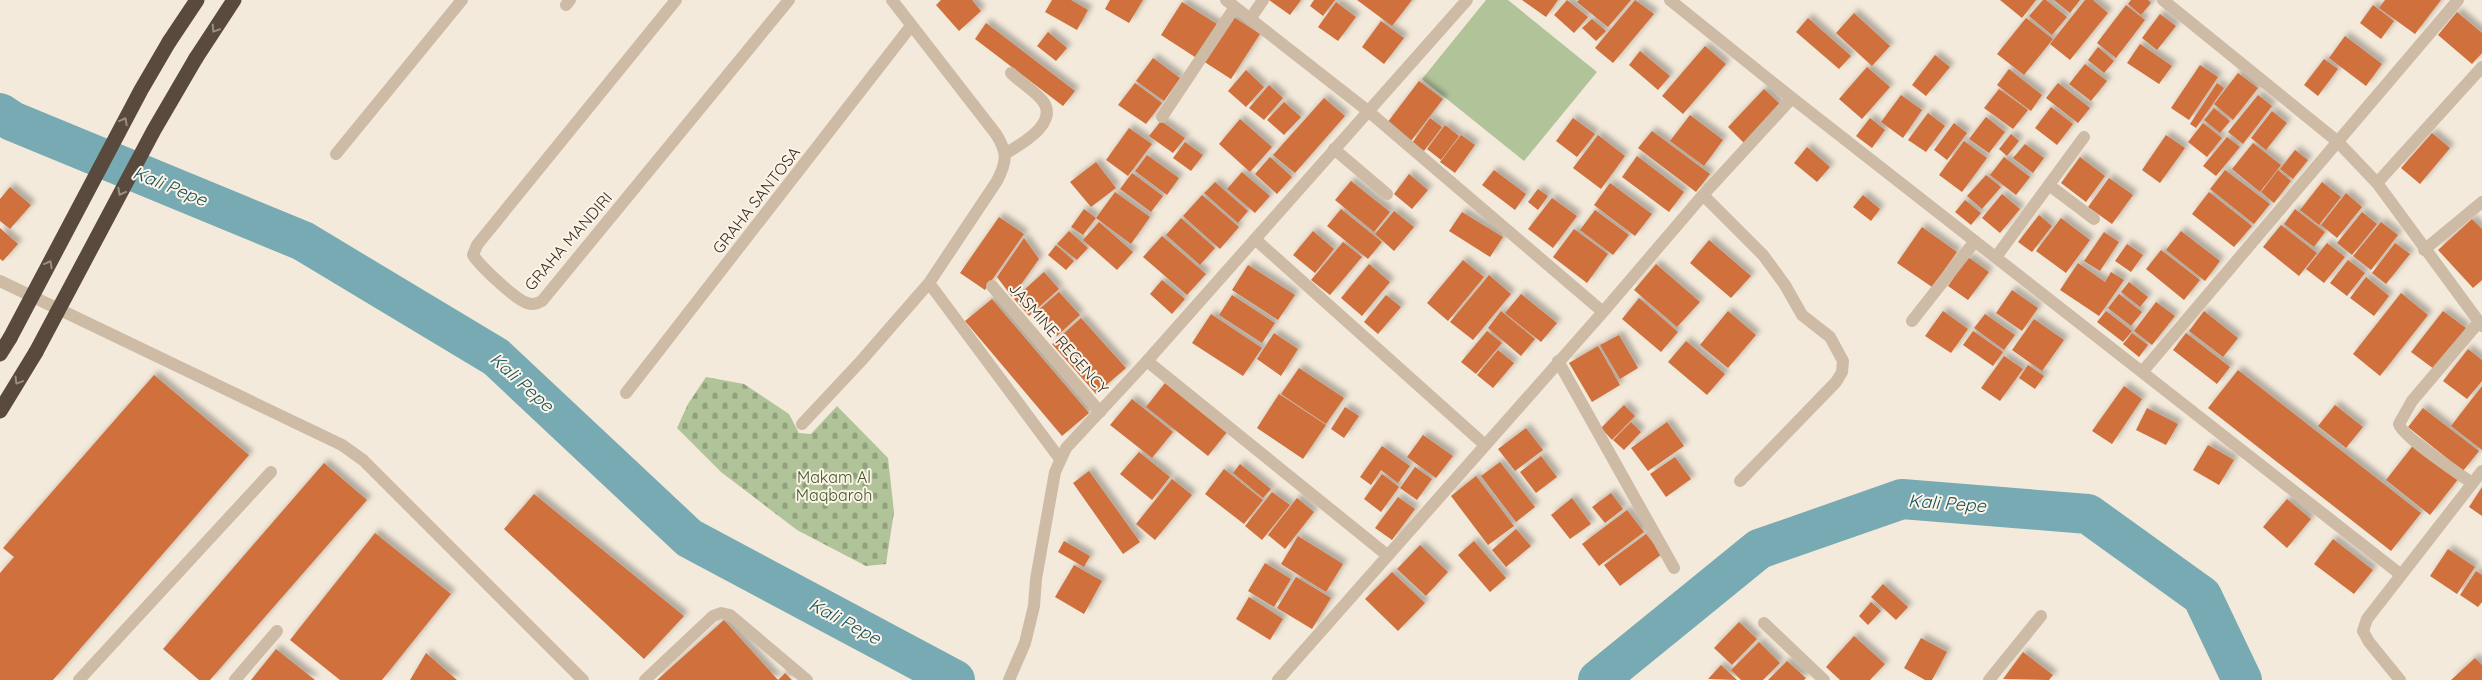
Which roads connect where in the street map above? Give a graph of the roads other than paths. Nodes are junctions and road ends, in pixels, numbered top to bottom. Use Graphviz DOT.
graph roads {
  1 [pos="197,0"];
  2 [pos="234,0"];
  3 [pos="462,0"];
  4 [pos="676,0"];
  5 [pos="789,0"];
  6 [pos="892,0"];
  7 [pos="1263,0"];
  8 [pos="1468,0"];
  9 [pos="1670,0"];
  10 [pos="2458,0"];
  11 [pos="2170,2"];
  12 [pos="1231,4"];
  13 [pos="1250,19"];
  14 [pos="911,26"];
  15 [pos="2482,67"];
  16 [pos="1011,73"];
  17 [pos="1792,98"];
  18 [pos="1368,111"];
  19 [pos="1162,117"];
  20 [pos="2084,138"];
  21 [pos="2337,141"];
  22 [pos="1334,149"];
  23 [pos="336,154"];
  24 [pos="1006,154"];
  25 [pos="2377,183"];
  26 [pos="2049,185"];
  27 [pos="1386,194"];
  28 [pos="1703,195"];
  29 [pos="2482,202"];
  30 [pos="2094,220"];
  31 [pos="1255,239"];
  32 [pos="1975,241"];
  33 [pos="2424,250"];
  34 [pos="1996,256"];
  35 [pos="0,281"];
  36 [pos="929,283"];
  37 [pos="992,286"];
  38 [pos="1603,312"];
  39 [pos="1912,321"];
  40 [pos="2481,324"];
  41 [pos="0,354"];
  42 [pos="1147,361"];
  43 [pos="1558,361"];
  44 [pos="2143,371"];
  45 [pos="626,393"];
  46 [pos="0,411"];
  47 [pos="1100,412"];
  48 [pos="802,424"];
  49 [pos="1484,445"];
  50 [pos="1060,459"];
  51 [pos="2482,471"];
  52 [pos="271,472"];
  53 [pos="1740,481"];
  54 [pos="2472,483"];
  55 [pos="1387,555"];
  56 [pos="1674,568"];
  57 [pos="2400,574"];
  58 [pos="2041,616"];
  59 [pos="1764,623"];
  60 [pos="278,631"];
  61 [pos="79,680"];
  62 [pos="235,680"];
  63 [pos="583,680"];
  64 [pos="645,680"];
  65 [pos="807,680"];
  66 [pos="1009,680"];
  67 [pos="1278,680"];
  68 [pos="1824,680"];
  69 [pos="1989,680"];
  70 [pos="2400,680"];
  41 -- 1 [label="highway, one-way, bridge"];
  2 -- 46 [label="highway, one-way, bridge"];
  3 -- 23 [label="street"];
  4 -- 5 [label="street, GRAHA MANDIRI"];
  6 -- 14 [label="street"];
  7 -- 13 [label="street"];
  8 -- 18 [label="street"];
  9 -- 17 [label="street"];
  10 -- 21 [label="street"];
  11 -- 21 [label="street"];
  12 -- 13 [label="street"];
  12 -- 19 [label="street"];
  13 -- 18 [label="street"];
  14 -- 24 [label="street"];
  14 -- 45 [label="street, GRAHA SANTOSA"];
  15 -- 25 [label="street"];
  16 -- 24 [label="street"];
  17 -- 28 [label="street"];
  17 -- 32 [label="street"];
  18 -- 22 [label="street"];
  18 -- 38 [label="street"];
  20 -- 26 [label="street"];
  21 -- 25 [label="street"];
  21 -- 44 [label="street"];
  22 -- 27 [label="street"];
  22 -- 31 [label="street"];
  24 -- 36 [label="street"];
  25 -- 33 [label="street"];
  26 -- 30 [label="street"];
  26 -- 34 [label="street"];
  28 -- 38 [label="street"];
  28 -- 53 [label="street"];
  29 -- 33 [label="street"];
  31 -- 42 [label="street"];
  31 -- 49 [label="street"];
  32 -- 34 [label="street"];
  32 -- 39 [label="street"];
  33 -- 40 [label="street"];
  34 -- 44 [label="street"];
  35 -- 63 [label="street"];
  36 -- 48 [label="street"];
  36 -- 50 [label="street"];
  37 -- 47 [label="street, JASMINE REGENCY"];
  38 -- 43 [label="street"];
  40 -- 54 [label="street"];
  42 -- 47 [label="street"];
  42 -- 55 [label="street"];
  43 -- 49 [label="street"];
  43 -- 56 [label="street"];
  44 -- 57 [label="street"];
  47 -- 50 [label="street"];
  49 -- 55 [label="street"];
  50 -- 66 [label="street"];
  51 -- 54 [label="street"];
  52 -- 61 [label="street"];
  54 -- 57 [label="street"];
  55 -- 67 [label="street"];
  57 -- 70 [label="street"];
  58 -- 69 [label="street"];
  59 -- 68 [label="street"];
  60 -- 62 [label="street"];
  64 -- 65 [label="street"];
}
